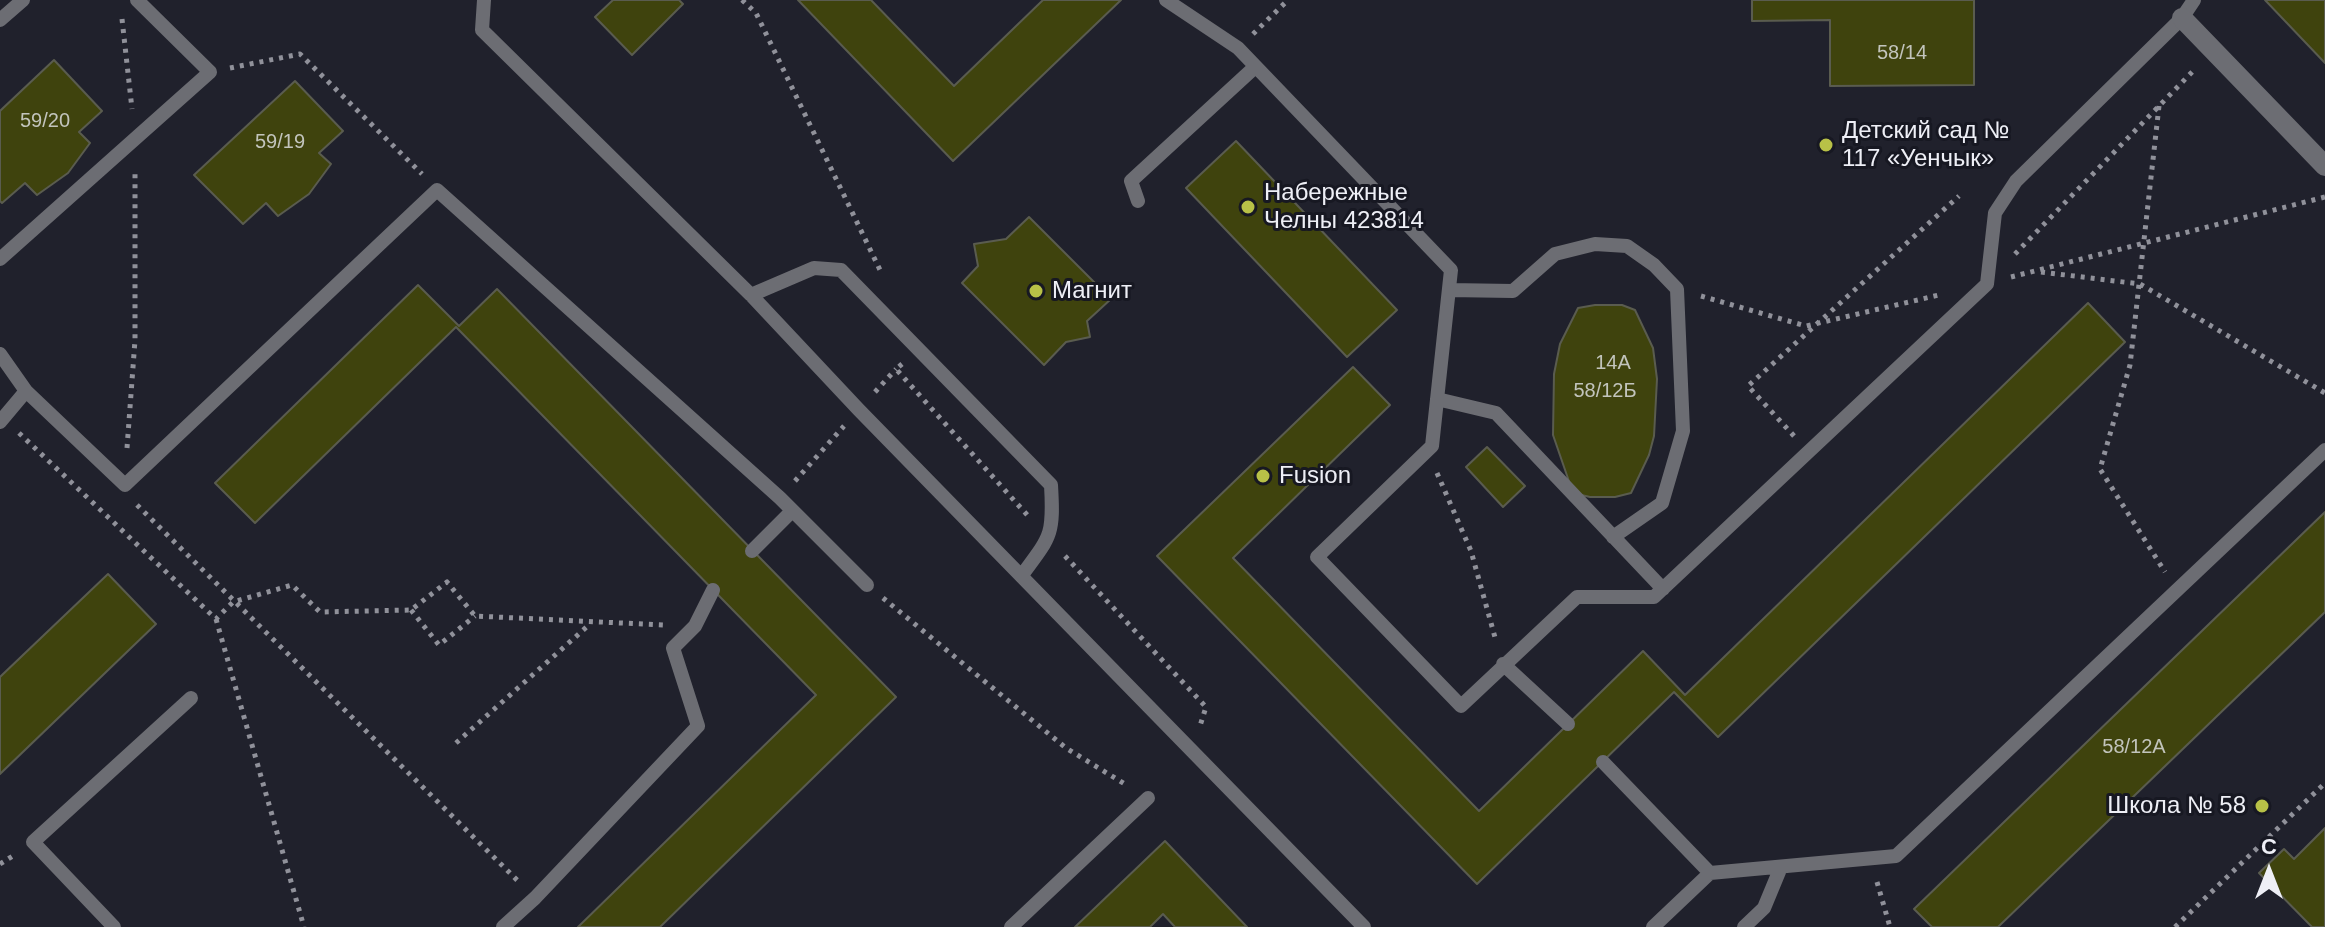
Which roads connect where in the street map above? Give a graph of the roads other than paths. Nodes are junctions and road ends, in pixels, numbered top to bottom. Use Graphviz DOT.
graph roads {
  1 [pos="23,0"];
  2 [pos="137,0"];
  3 [pos="484,0"];
  4 [pos="1166,0"];
  5 [pos="2194,0"];
  6 [pos="2182,18"];
  7 [pos="0,20"];
  8 [pos="1255,67"];
  9 [pos="2325,166"];
  10 [pos="1138,201"];
  11 [pos="0,259"];
  12 [pos="1449,290"];
  13 [pos="751,295"];
  14 [pos="0,354"];
  15 [pos="26,391"];
  16 [pos="1437,399"];
  17 [pos="2,420"];
  18 [pos="2325,450"];
  19 [pos="792,511"];
  20 [pos="1613,537"];
  21 [pos="752,551"];
  22 [pos="1022,575"];
  23 [pos="867,585"];
  24 [pos="1663,589"];
  25 [pos="713,590"];
  26 [pos="1503,664"];
  27 [pos="191,698"];
  28 [pos="1568,724"];
  29 [pos="1603,762"];
  30 [pos="1148,798"];
  31 [pos="1781,867"];
  32 [pos="1710,873"];
  33 [pos="114,927"];
  34 [pos="503,927"];
  35 [pos="1011,927"];
  36 [pos="1364,927"];
  37 [pos="1653,927"];
  38 [pos="1744,927"];
  1 -- 7 [label="lane"];
  2 -- 11 [label="lane"];
  3 -- 13 [label="lane"];
  4 -- 8 [label="lane"];
  5 -- 6 [label="lane"];
  6 -- 9 [label="street"];
  6 -- 24 [label="lane"];
  8 -- 10 [label="lane"];
  8 -- 12 [label="lane"];
  12 -- 16 [label="lane"];
  12 -- 20 [label="lane"];
  13 -- 22 [label="lane"];
  13 -- 22 [label="lane"];
  14 -- 15 [label="lane"];
  15 -- 17 [label="lane"];
  15 -- 19 [label="lane"];
  16 -- 20 [label="lane"];
  16 -- 26 [label="lane"];
  18 -- 31 [label="lane"];
  19 -- 21 [label="lane"];
  19 -- 23 [label="lane"];
  20 -- 24 [label="lane"];
  22 -- 36 [label="lane"];
  24 -- 26 [label="lane"];
  25 -- 34 [label="lane"];
  26 -- 28 [label="lane"];
  27 -- 33 [label="lane"];
  29 -- 32 [label="lane"];
  30 -- 35 [label="lane"];
  31 -- 32 [label="lane"];
  31 -- 38 [label="lane"];
  32 -- 37 [label="lane"];
}
